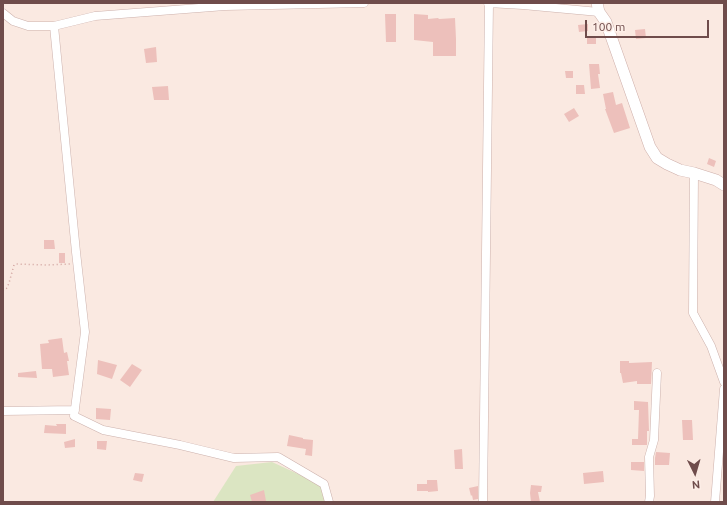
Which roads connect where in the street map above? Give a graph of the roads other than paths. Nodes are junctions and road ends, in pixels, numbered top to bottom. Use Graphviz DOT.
graph roads {
  1 [pos="364,3"];
  2 [pos="489,3"];
  3 [pos="598,8"];
  4 [pos="3,13"];
  5 [pos="54,26"];
  6 [pos="694,173"];
  7 [pos="724,185"];
  8 [pos="657,373"];
  9 [pos="724,382"];
  10 [pos="724,389"];
  11 [pos="75,410"];
  12 [pos="3,411"];
  13 [pos="329,502"];
  14 [pos="483,502"];
  15 [pos="649,502"];
  16 [pos="714,502"];
  1 -- 5 [label="street"];
  2 -- 3 [label="street"];
  2 -- 14 [label="street"];
  3 -- 6 [label="main road"];
  4 -- 5 [label="street"];
  5 -- 11 [label="street"];
  6 -- 7 [label="main road"];
  6 -- 9 [label="street"];
  8 -- 15 [label="street"];
  10 -- 16 [label="street"];
  11 -- 12 [label="street"];
  11 -- 13 [label="street"];
}
